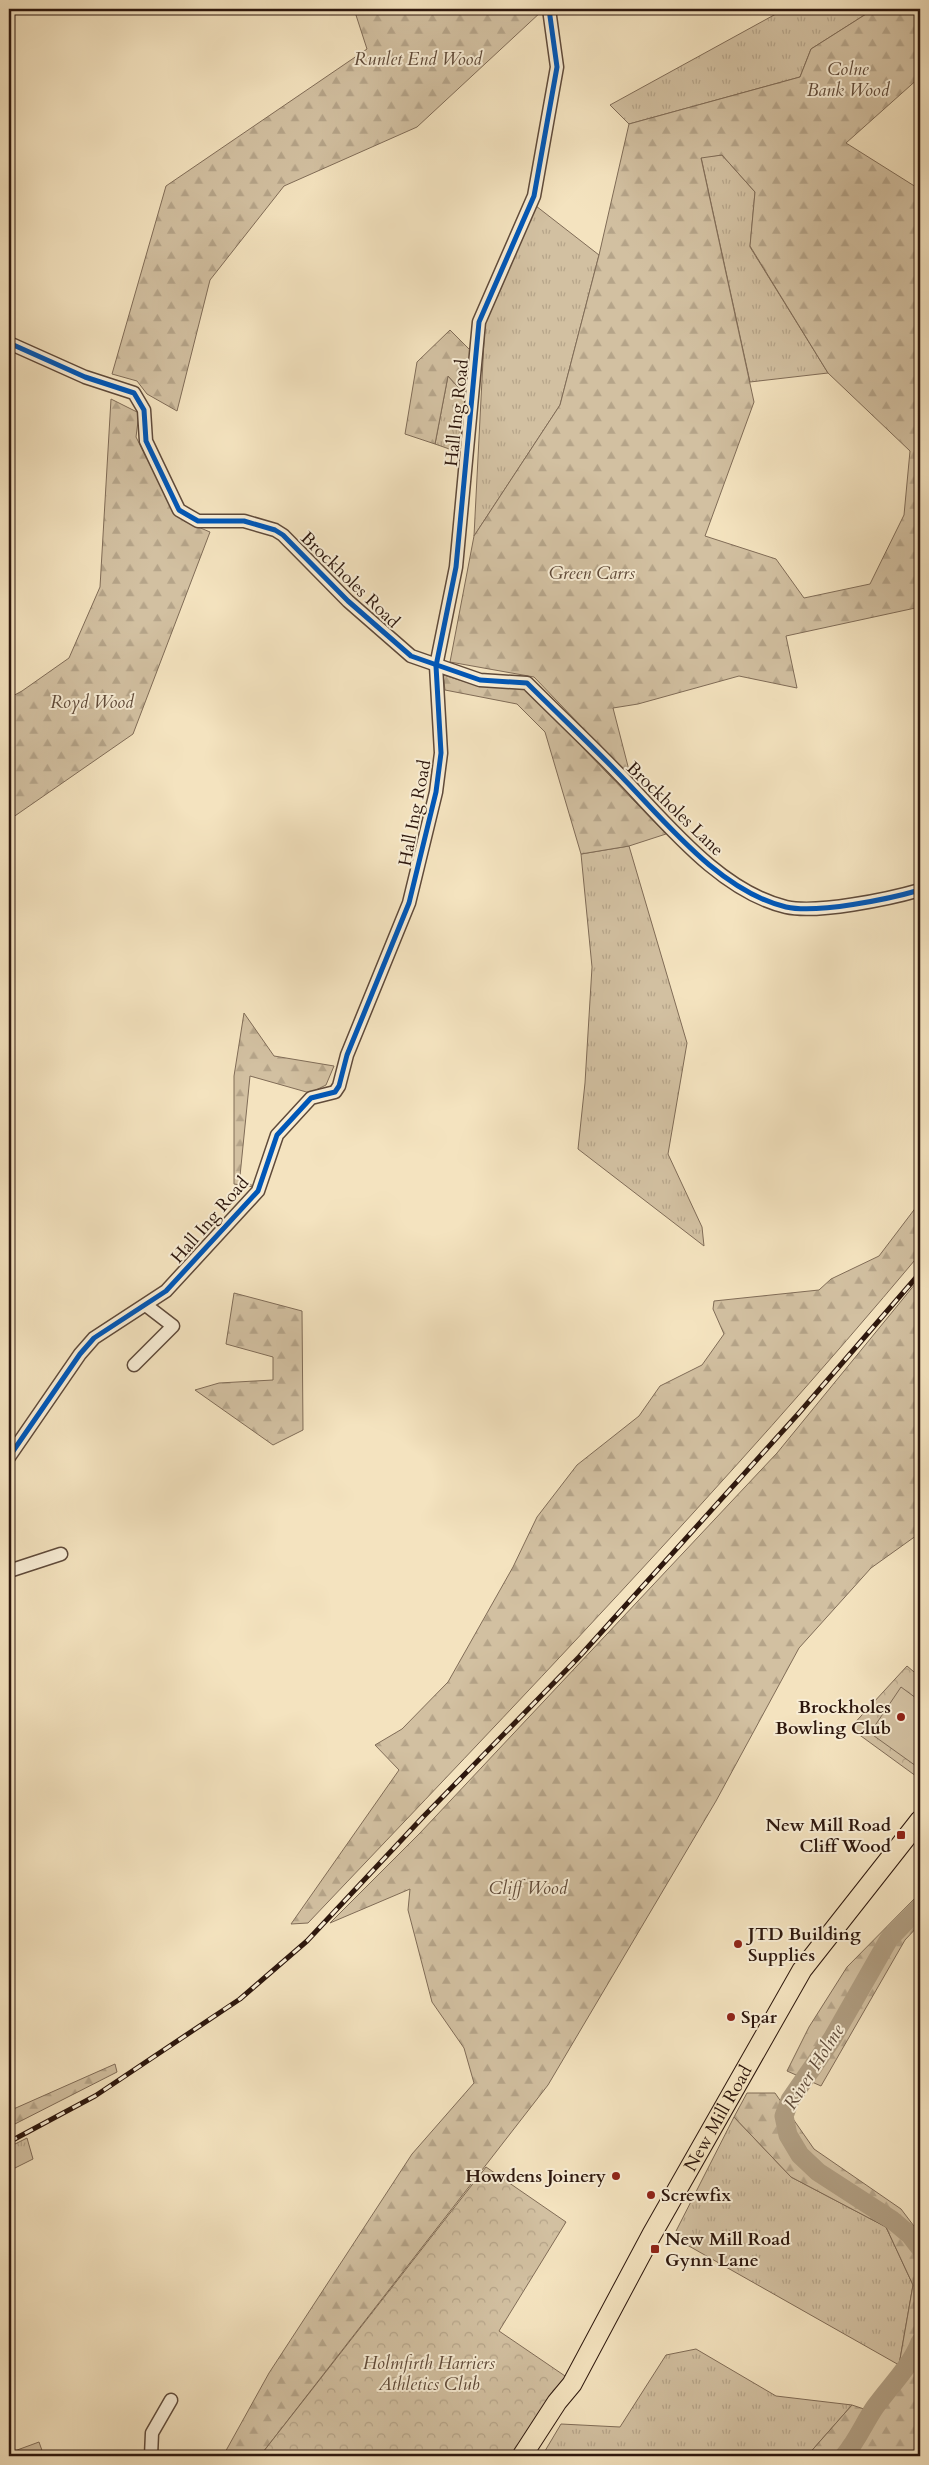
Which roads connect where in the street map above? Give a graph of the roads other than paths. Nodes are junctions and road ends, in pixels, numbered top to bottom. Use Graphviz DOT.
graph roads {
  1 [pos="549,9"];
  2 [pos="9,343"];
  3 [pos="436,666"];
  4 [pos="920,890"];
  5 [pos="146,1306"];
  6 [pos="134,1364"];
  7 [pos="9,1457"];
  8 [pos="61,1554"];
  9 [pos="9,1571"];
  10 [pos="920,1820"];
  11 [pos="171,2400"];
  12 [pos="151,2456"];
  13 [pos="522,2456"];
  1 -- 3 [label="street, Hall Ing Road"];
  2 -- 3 [label="street, Brockholes Road"];
  3 -- 4 [label="street, Brockholes Lane"];
  3 -- 5 [label="street, Hall Ing Road"];
  5 -- 6 [label="street"];
  5 -- 7 [label="street, Hall Ing Road"];
  8 -- 9 [label="street"];
  10 -- 13 [label="main road, New Mill Road"];
  11 -- 12 [label="street"];
}
